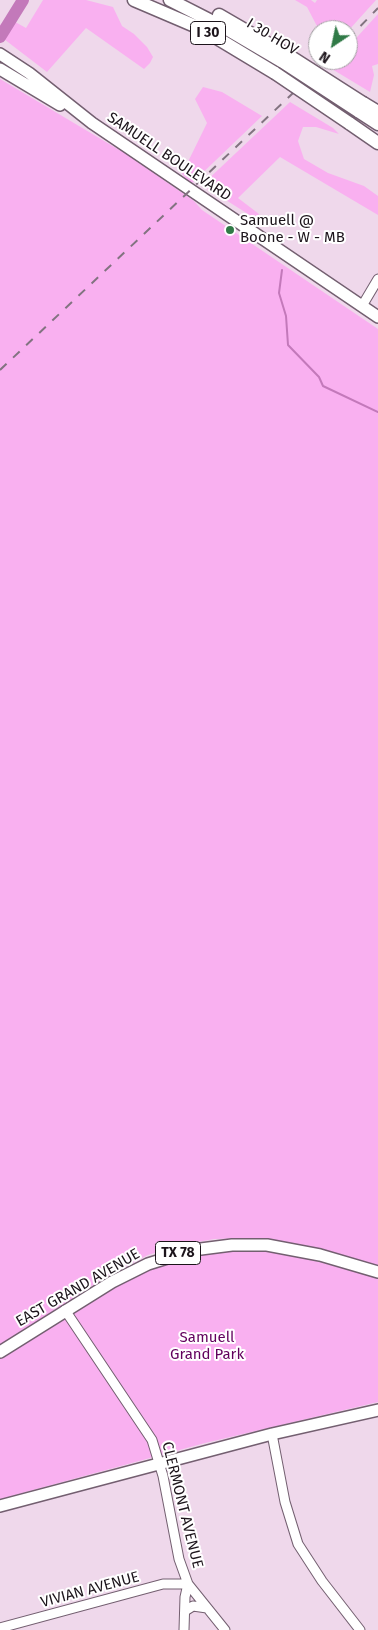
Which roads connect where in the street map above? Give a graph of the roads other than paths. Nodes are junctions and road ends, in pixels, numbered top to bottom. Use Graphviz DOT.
graph roads {
  1 [pos="136,0"];
  2 [pos="170,0"];
  3 [pos="189,0"];
  4 [pos="0,54"];
  5 [pos="286,59"];
  6 [pos="0,68"];
  7 [pos="361,107"];
  8 [pos="378,112"];
  9 [pos="92,122"];
  10 [pos="378,124"];
  11 [pos="378,143"];
  12 [pos="378,279"];
  13 [pos="362,306"];
  14 [pos="378,317"];
  15 [pos="378,1272"];
  16 [pos="64,1310"];
  17 [pos="0,1352"];
  18 [pos="378,1410"];
  19 [pos="272,1434"];
  20 [pos="160,1464"];
  21 [pos="0,1506"];
  22 [pos="188,1584"];
  23 [pos="208,1608"];
  24 [pos="185,1611"];
  25 [pos="0,1628"];
  26 [pos="184,1630"];
  27 [pos="225,1630"];
  28 [pos="360,1630"];
  1 -- 11 [label="highway, I 30, bridge"];
  2 -- 5 [label="highway, I 30 HOV"];
  3 -- 5 [label="highway, I 30"];
  4 -- 9 [label="main road, SAMUELL BOULEVARD"];
  5 -- 7 [label="highway, I 30, bridge"];
  6 -- 9 [label="main road, SAMUELL BOULEVARD"];
  7 -- 8 [label="highway, I 30"];
  7 -- 10 [label="highway"];
  9 -- 13 [label="main road, SAMUELL BOULEVARD"];
  12 -- 13 [label="street"];
  13 -- 14 [label="main road, SAMUELL BOULEVARD"];
  15 -- 16 [label="main road, EAST GRAND AVENUE / TX 78"];
  16 -- 17 [label="main road, EAST GRAND AVENUE / TX 78"];
  16 -- 20 [label="street, CLERMONT AVENUE"];
  18 -- 19 [label="main road"];
  19 -- 20 [label="main road"];
  19 -- 28 [label="street"];
  20 -- 21 [label="main road"];
  20 -- 22 [label="street, CLERMONT AVENUE"];
  22 -- 23 [label="street, CLERMONT AVENUE"];
  22 -- 24 [label="street"];
  22 -- 25 [label="street, VIVIAN AVENUE"];
  23 -- 24 [label="street"];
  23 -- 27 [label="street, CLERMONT AVENUE"];
  24 -- 26 [label="street"];
}
